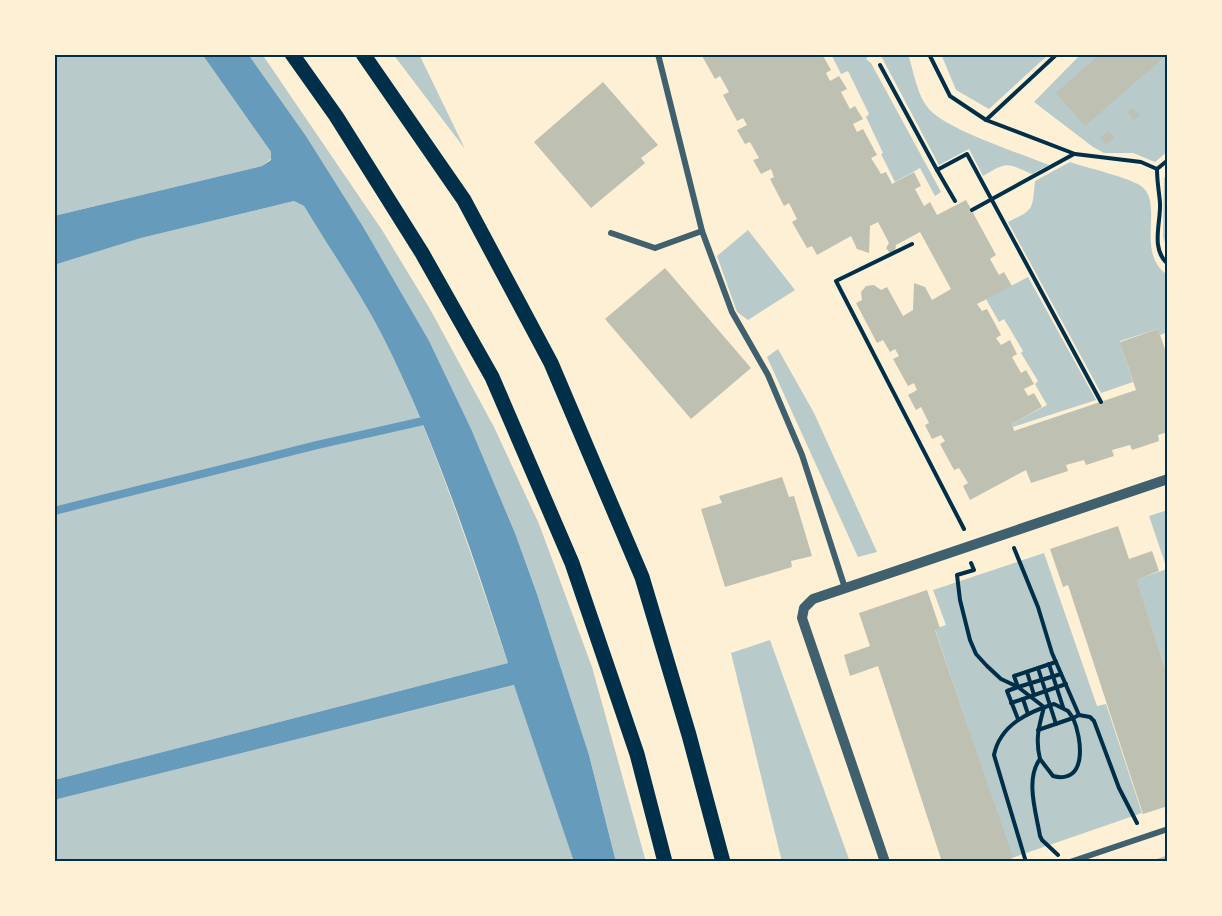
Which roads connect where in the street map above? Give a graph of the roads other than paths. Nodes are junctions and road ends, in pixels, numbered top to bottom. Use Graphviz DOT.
graph roads {
  1 [pos="292,54"];
  2 [pos="363,54"];
  3 [pos="658,54"];
  4 [pos="702,231"];
  5 [pos="611,233"];
  6 [pos="1168,479"];
  7 [pos="845,588"];
  8 [pos="1168,829"];
  9 [pos="665,862"];
  10 [pos="723,862"];
  11 [pos="885,862"];
  12 [pos="1070,862"];
  1 -- 9 [label="main road"];
  2 -- 10 [label="main road"];
  3 -- 4 [label="street"];
  4 -- 5 [label="street"];
  4 -- 7 [label="street"];
  6 -- 7 [label="street"];
  7 -- 11 [label="street"];
  8 -- 12 [label="street"];
}
